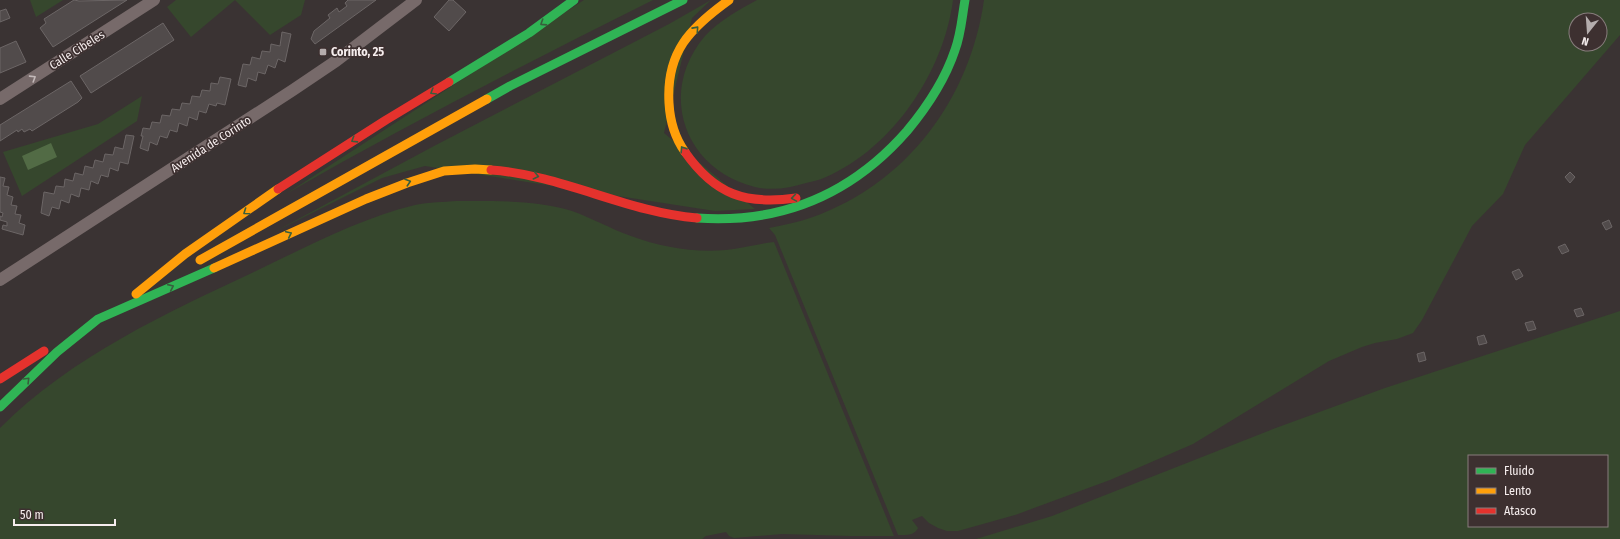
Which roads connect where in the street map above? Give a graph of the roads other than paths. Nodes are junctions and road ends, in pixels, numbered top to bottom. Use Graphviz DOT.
graph roads {
  1 [pos="154,0"];
  2 [pos="416,0"];
  3 [pos="574,0"];
  4 [pos="683,0"];
  5 [pos="729,0"];
  6 [pos="965,0"];
  7 [pos="0,99"];
  8 [pos="845,186"];
  9 [pos="195,264"];
  10 [pos="174,275"];
  11 [pos="1,276"];
  12 [pos="126,302"];
  13 [pos="97,320"];
  14 [pos="0,380"];
  15 [pos="0,407"];
  7 -- 1 [label="street, Calle Cibeles, one-way"];
  2 -- 11 [label="street, Avenida de Corinto"];
  3 -- 12 [label="highway, one-way"];
  4 -- 9 [label="highway"];
  8 -- 5 [label="highway, one-way"];
  6 -- 8 [label="highway"];
  13 -- 8 [label="highway, one-way"];
  10 -- 12 [label="highway"];
  12 -- 13 [label="highway"];
  13 -- 14 [label="highway"];
  15 -- 13 [label="highway, one-way"];
}
